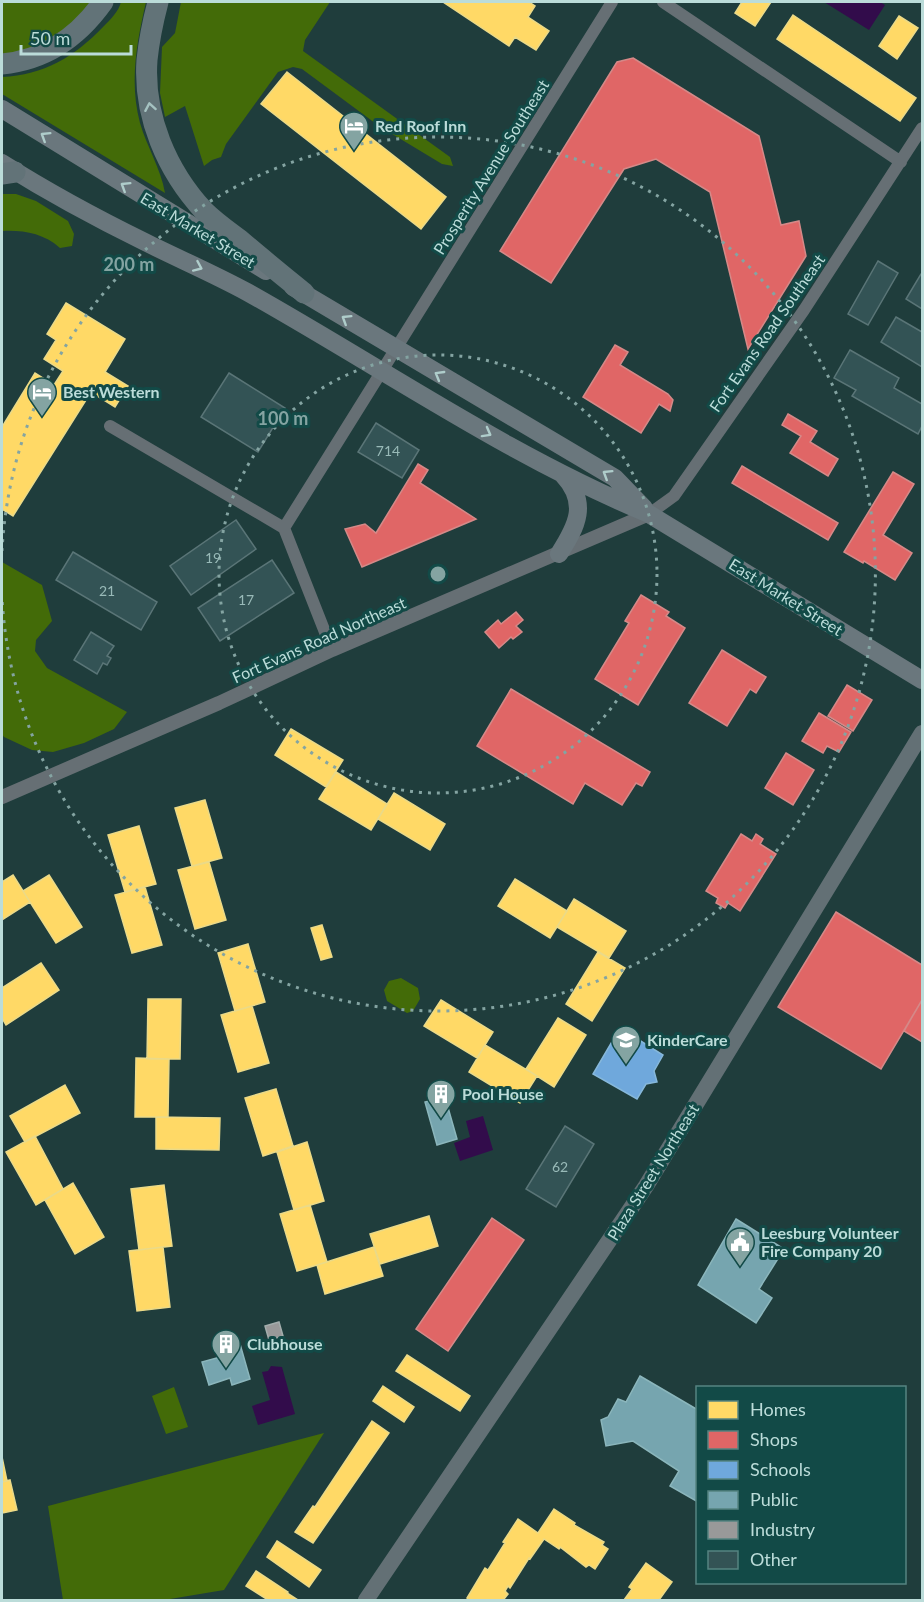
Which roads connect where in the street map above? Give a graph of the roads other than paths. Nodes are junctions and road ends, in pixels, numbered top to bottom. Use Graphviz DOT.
graph roads {
  1 [pos="103,2"];
  2 [pos="158,2"];
  3 [pos="612,2"];
  4 [pos="663,2"];
  5 [pos="2,64"];
  6 [pos="2,109"];
  7 [pos="922,128"];
  8 [pos="902,162"];
  9 [pos="6,170"];
  10 [pos="303,293"];
  11 [pos="396,350"];
  12 [pos="382,372"];
  13 [pos="110,426"];
  14 [pos="562,474"];
  15 [pos="649,514"];
  16 [pos="284,528"];
  17 [pos="559,554"];
  18 [pos="332,650"];
  19 [pos="922,680"];
  20 [pos="922,733"];
  21 [pos="2,796"];
  22 [pos="366,1600"];
  1 -- 5 [label="highway"];
  10 -- 2 [label="highway, one-way"];
  3 -- 11 [label="street, Prosperity Avenue Southeast"];
  4 -- 8 [label="street"];
  10 -- 6 [label="main road, East Market Street, one-way"];
  7 -- 8 [label="street, Fort Evans Road Southeast"];
  8 -- 15 [label="street, Fort Evans Road Southeast"];
  9 -- 12 [label="main road, East Market Street, one-way"];
  11 -- 10 [label="main road, East Market Street, one-way"];
  11 -- 12 [label="street"];
  15 -- 11 [label="main road, East Market Street, one-way"];
  12 -- 14 [label="main road, East Market Street, one-way"];
  12 -- 16 [label="street"];
  13 -- 16 [label="street"];
  14 -- 15 [label="main road, East Market Street"];
  14 -- 17 [label="main road"];
  15 -- 17 [label="street, Fort Evans Road Northeast"];
  15 -- 19 [label="main road, East Market Street"];
  16 -- 18 [label="street"];
  17 -- 18 [label="street, Fort Evans Road Northeast"];
  18 -- 21 [label="street, Fort Evans Road Northeast"];
  20 -- 22 [label="main road, Plaza Street Northeast"];
}
